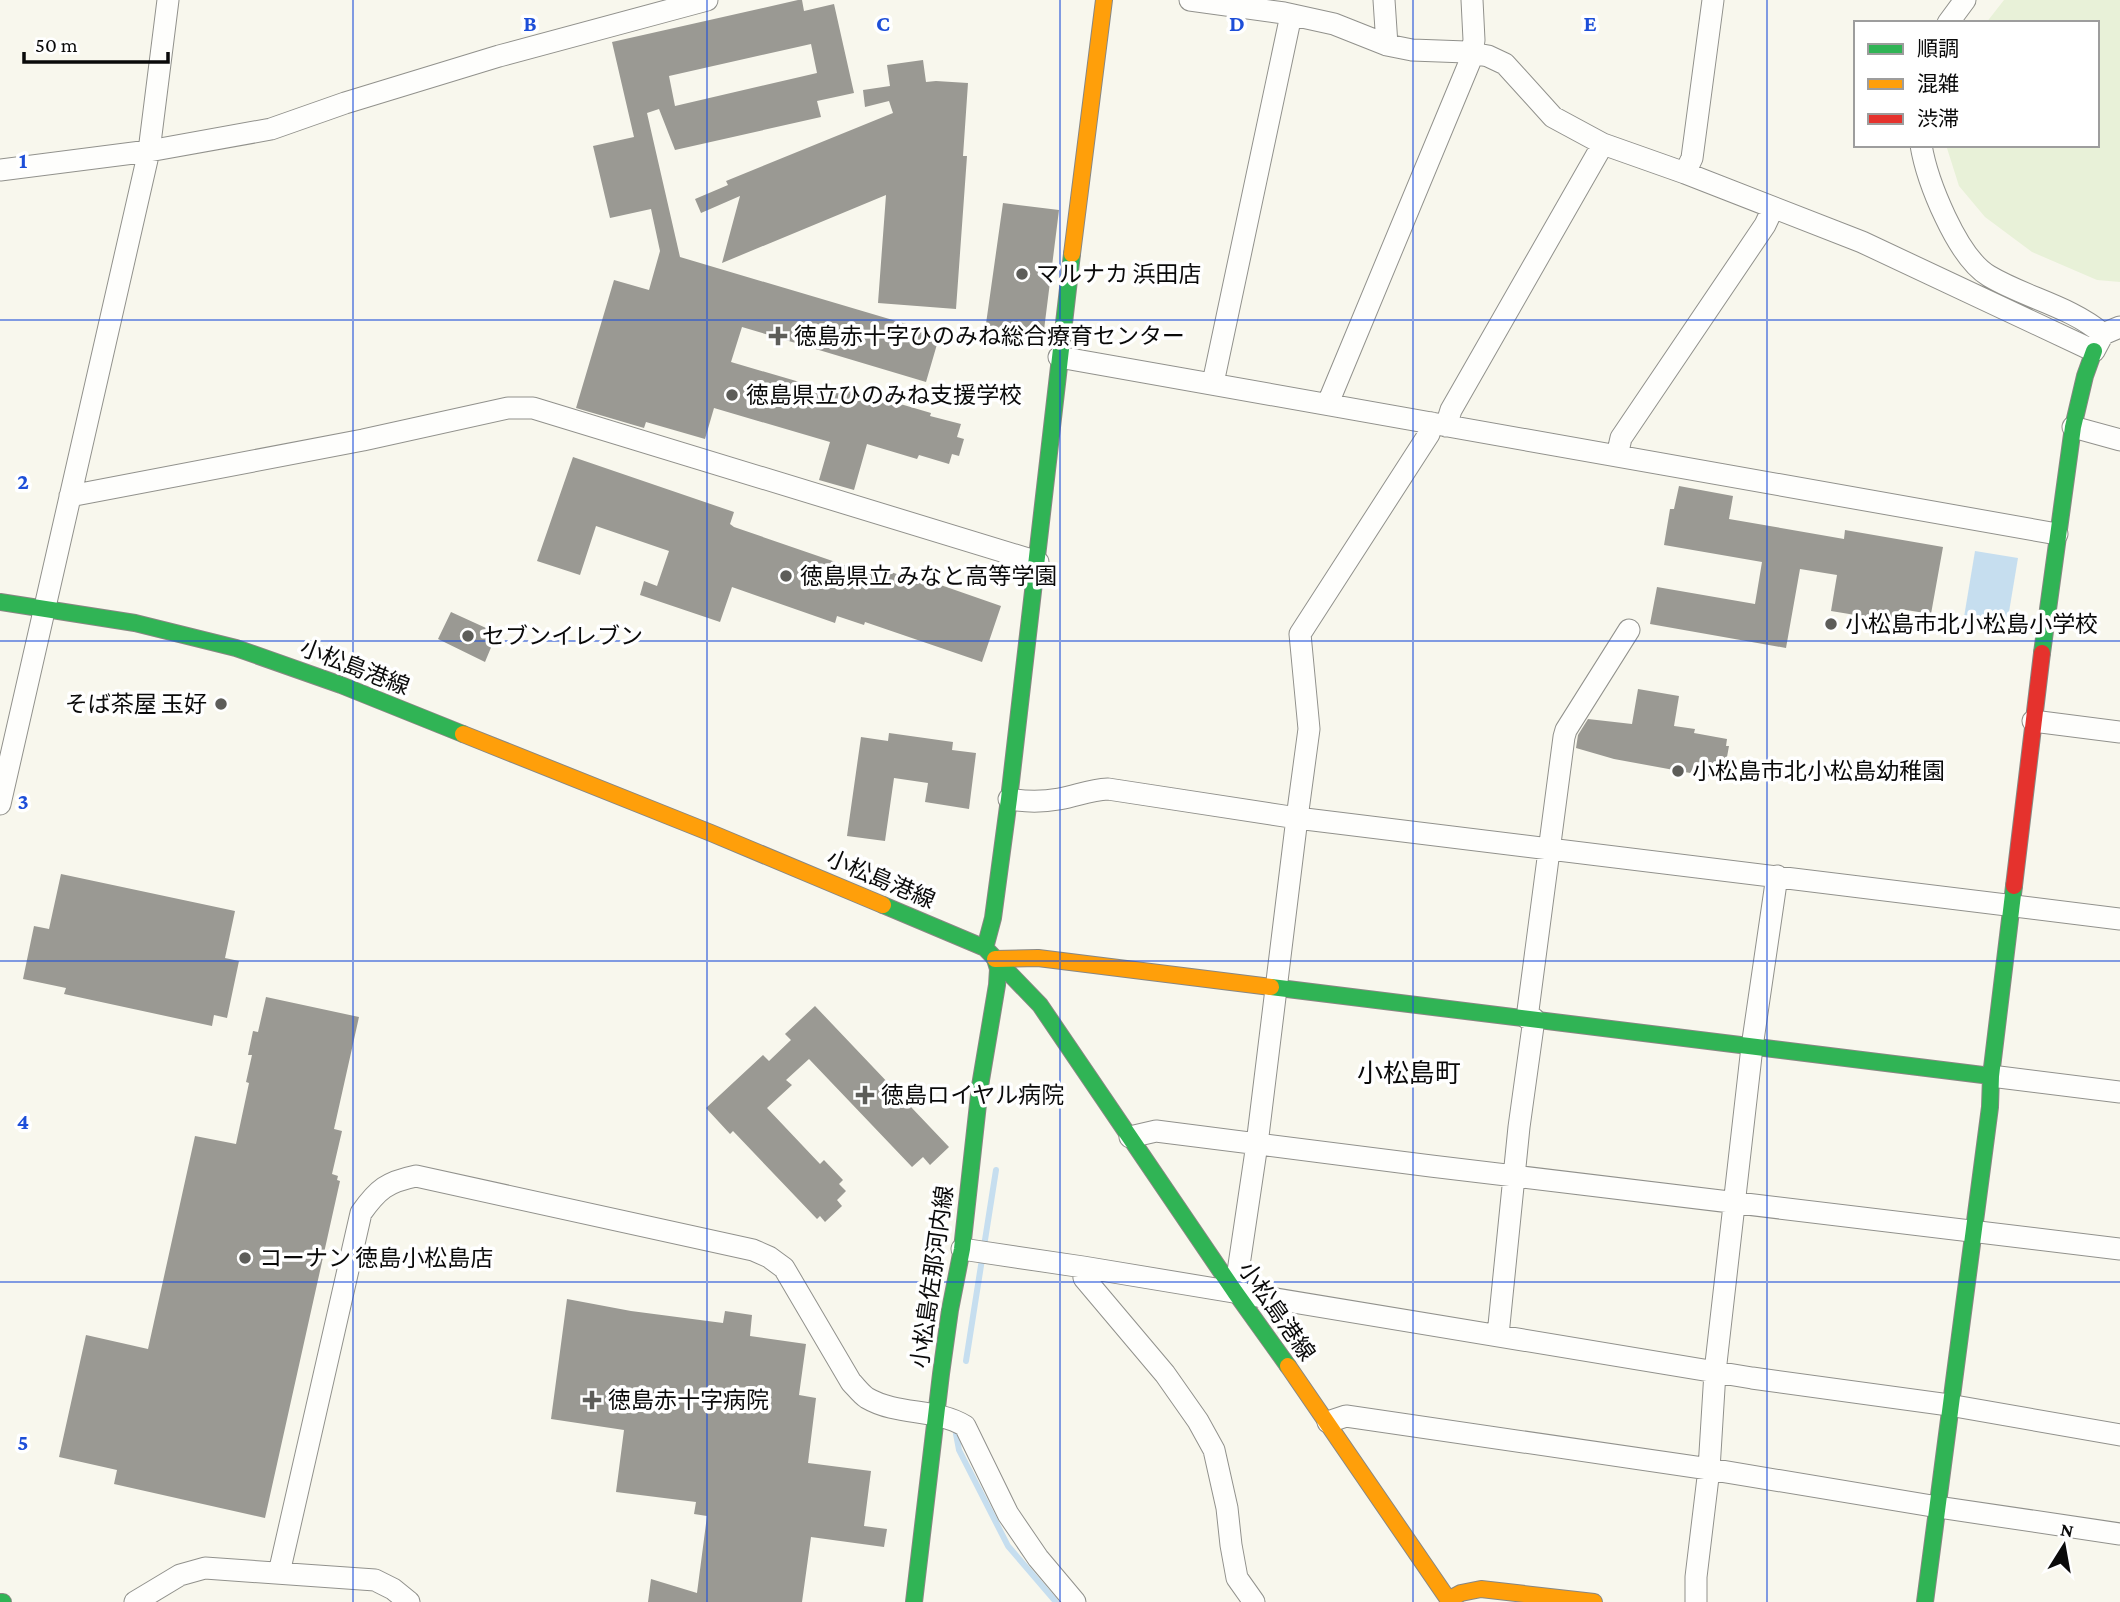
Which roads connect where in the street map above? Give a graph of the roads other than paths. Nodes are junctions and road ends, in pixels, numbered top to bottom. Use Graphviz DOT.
graph roads {
  1 [pos="168,0"];
  2 [pos="707,0"];
  3 [pos="1104,0"];
  4 [pos="1190,0"];
  5 [pos="1384,0"];
  6 [pos="1472,0"];
  7 [pos="1713,0"];
  8 [pos="1965,0"];
  9 [pos="1291,15"];
  10 [pos="1949,21"];
  11 [pos="1387,45"];
  12 [pos="1472,53"];
  13 [pos="1603,144"];
  14 [pos="1922,147"];
  15 [pos="149,151"];
  16 [pos="0,170"];
  17 [pos="1685,173"];
  18 [pos="1773,208"];
  19 [pos="2106,337"];
  20 [pos="1059,357"];
  21 [pos="1213,383"];
  22 [pos="1328,403"];
  23 [pos="1439,424"];
  24 [pos="2073,427"];
  25 [pos="2120,440"];
  26 [pos="1617,456"];
  27 [pos="70,496"];
  28 [pos="2057,534"];
  29 [pos="1038,562"];
  30 [pos="0,602"];
  31 [pos="46,608"];
  32 [pos="1629,630"];
  33 [pos="2034,721"];
  34 [pos="2120,732"];
  35 [pos="1009,799"];
  36 [pos="0,804"];
  37 [pos="1297,818"];
  38 [pos="1548,848"];
  39 [pos="1777,876"];
  40 [pos="2011,906"];
  41 [pos="2120,919"];
  42 [pos="990,954"];
  43 [pos="1276,987"];
  44 [pos="1530,1018"];
  45 [pos="1752,1047"];
  46 [pos="1991,1076"];
  47 [pos="2120,1092"];
  48 [pos="1130,1137"];
  49 [pos="1257,1144"];
  50 [pos="1514,1176"];
  51 [pos="1735,1202"];
  52 [pos="1973,1231"];
  53 [pos="2120,1249"];
  54 [pos="976,1251"];
  55 [pos="1083,1267"];
  56 [pos="1235,1292"];
  57 [pos="1498,1335"];
  58 [pos="1715,1372"];
  59 [pos="1950,1405"];
  60 [pos="937,1416"];
  61 [pos="1328,1422"];
  62 [pos="2120,1435"];
  63 [pos="1709,1469"];
  64 [pos="1938,1507"];
  65 [pos="2120,1534"];
  66 [pos="279,1573"];
  67 [pos="1448,1601"];
  68 [pos="135,1602"];
  69 [pos="409,1602"];
  70 [pos="914,1602"];
  71 [pos="1075,1602"];
  72 [pos="1254,1602"];
  73 [pos="1594,1602"];
  74 [pos="1696,1602"];
  75 [pos="1925,1602"];
  1 -- 15 [label="street"];
  2 -- 15 [label="street"];
  3 -- 20 [label="street, 小松島佐那河内線"];
  4 -- 9 [label="street"];
  5 -- 11 [label="street"];
  6 -- 12 [label="street"];
  7 -- 17 [label="street"];
  8 -- 10 [label="street"];
  9 -- 11 [label="street"];
  9 -- 21 [label="street"];
  11 -- 12 [label="street"];
  12 -- 13 [label="street"];
  12 -- 22 [label="street"];
  13 -- 17 [label="street"];
  13 -- 23 [label="street"];
  14 -- 19 [label="street"];
  15 -- 16 [label="street"];
  15 -- 27 [label="street"];
  17 -- 18 [label="street"];
  18 -- 19 [label="street"];
  18 -- 26 [label="street"];
  19 -- 24 [label="street"];
  20 -- 21 [label="street"];
  20 -- 29 [label="street, 小松島佐那河内線"];
  21 -- 22 [label="street"];
  22 -- 23 [label="street"];
  23 -- 26 [label="street"];
  23 -- 37 [label="street"];
  24 -- 25 [label="street"];
  24 -- 28 [label="street"];
  26 -- 28 [label="street"];
  27 -- 29 [label="street"];
  27 -- 31 [label="street"];
  28 -- 33 [label="street"];
  29 -- 35 [label="street, 小松島佐那河内線"];
  30 -- 31 [label="street, 小松島港線"];
  31 -- 36 [label="street"];
  31 -- 42 [label="street, 小松島港線"];
  32 -- 38 [label="street"];
  33 -- 34 [label="street"];
  33 -- 40 [label="street"];
  35 -- 37 [label="street"];
  35 -- 42 [label="street, 小松島佐那河内線"];
  37 -- 38 [label="street"];
  37 -- 43 [label="street"];
  38 -- 39 [label="street"];
  38 -- 44 [label="street"];
  39 -- 40 [label="street"];
  39 -- 45 [label="street"];
  40 -- 41 [label="street"];
  40 -- 46 [label="street"];
  42 -- 43 [label="street"];
  42 -- 48 [label="street, 小松島港線"];
  42 -- 54 [label="street, 小松島佐那河内線"];
  43 -- 44 [label="street"];
  43 -- 49 [label="street"];
  44 -- 45 [label="street"];
  44 -- 50 [label="street"];
  45 -- 46 [label="street"];
  45 -- 51 [label="street"];
  46 -- 47 [label="street"];
  46 -- 52 [label="street"];
  48 -- 49 [label="street"];
  48 -- 56 [label="street, 小松島港線"];
  49 -- 50 [label="street"];
  49 -- 56 [label="street"];
  50 -- 51 [label="street"];
  50 -- 57 [label="street"];
  51 -- 52 [label="street"];
  51 -- 58 [label="street"];
  52 -- 53 [label="street"];
  52 -- 59 [label="street"];
  54 -- 55 [label="street"];
  54 -- 60 [label="street, 小松島佐那河内線"];
  55 -- 56 [label="street"];
  55 -- 72 [label="street"];
  56 -- 57 [label="street"];
  56 -- 61 [label="street, 小松島港線"];
  57 -- 58 [label="street"];
  58 -- 59 [label="street"];
  58 -- 63 [label="street"];
  59 -- 62 [label="street"];
  59 -- 64 [label="street"];
  60 -- 66 [label="street"];
  60 -- 70 [label="street, 小松島佐那河内線"];
  60 -- 71 [label="street"];
  61 -- 63 [label="street"];
  61 -- 67 [label="street, 小松島港線"];
  63 -- 64 [label="street"];
  63 -- 74 [label="street"];
  64 -- 65 [label="street"];
  64 -- 75 [label="street"];
  66 -- 68 [label="street"];
  66 -- 69 [label="street"];
  67 -- 73 [label="street"];
}
